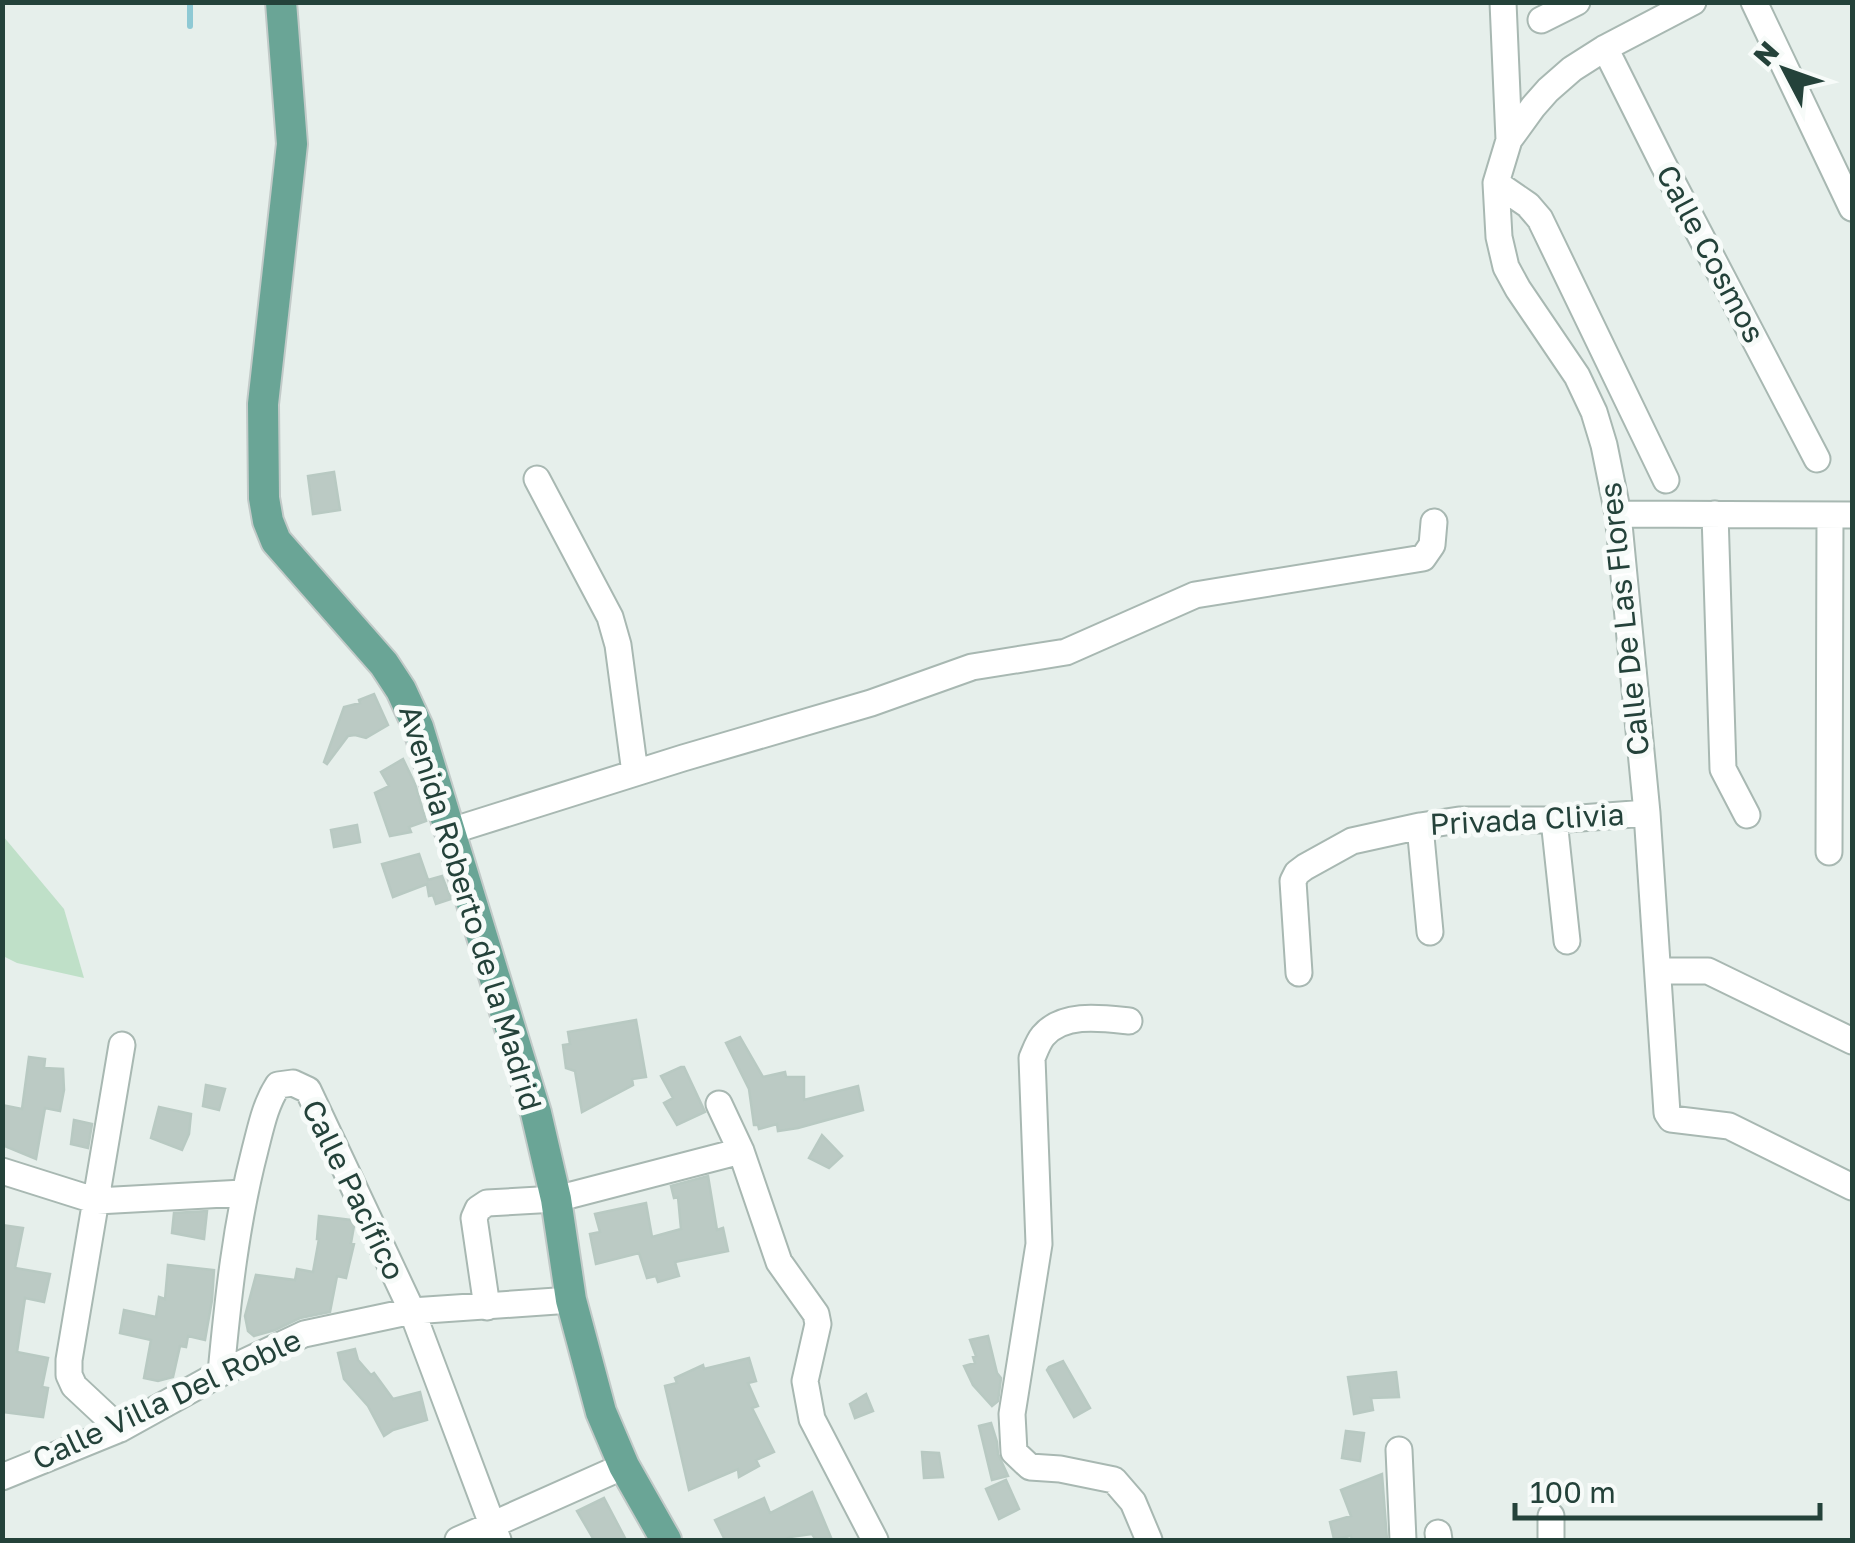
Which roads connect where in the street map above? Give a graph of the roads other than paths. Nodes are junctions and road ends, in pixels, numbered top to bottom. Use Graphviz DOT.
graph roads {
  1 [pos="281,2"];
  2 [pos="1503,2"];
  3 [pos="1576,2"];
  4 [pos="1693,2"];
  5 [pos="1754,2"];
  6 [pos="1541,20"];
  7 [pos="1606,48"];
  8 [pos="1510,140"];
  9 [pos="1496,183"];
  10 [pos="1852,208"];
  11 [pos="1817,460"];
  12 [pos="537,479"];
  13 [pos="1666,480"];
  14 [pos="1618,514"];
  15 [pos="1715,514"];
  16 [pos="1841,515"];
  17 [pos="1434,522"];
  18 [pos="635,773"];
  19 [pos="1646,813"];
  20 [pos="1746,816"];
  21 [pos="1554,820"];
  22 [pos="1420,826"];
  23 [pos="451,831"];
  24 [pos="1829,852"];
  25 [pos="1430,932"];
  26 [pos="1567,941"];
  27 [pos="1658,971"];
  28 [pos="1299,973"];
  29 [pos="1129,1021"];
  30 [pos="1852,1041"];
  31 [pos="122,1045"];
  32 [pos="718,1104"];
  33 [pos="741,1150"];
  34 [pos="2,1171"];
  35 [pos="1852,1186"];
  36 [pos="244,1193"];
  37 [pos="556,1199"];
  38 [pos="97,1201"];
  39 [pos="571,1300"];
  40 [pos="488,1307"];
  41 [pos="412,1311"];
  42 [pos="221,1373"];
  43 [pos="120,1429"];
  44 [pos="1399,1450"];
  45 [pos="624,1466"];
  46 [pos="2,1477"];
  47 [pos="495,1532"];
  48 [pos="458,1540"];
  49 [pos="666,1540"];
  50 [pos="874,1540"];
  51 [pos="1150,1540"];
  52 [pos="1403,1540"];
  1 -- 23 [label="main road, Avenida Roberto de la Madrid"];
  2 -- 8 [label="street"];
  3 -- 6 [label="street"];
  4 -- 7 [label="street, Calle De Las Flores"];
  5 -- 10 [label="street"];
  7 -- 8 [label="street, Calle De Las Flores"];
  7 -- 11 [label="street, Calle Cosmos"];
  8 -- 9 [label="street, Calle De Las Flores"];
  9 -- 13 [label="street"];
  9 -- 14 [label="street, Calle De Las Flores"];
  12 -- 18 [label="street"];
  14 -- 15 [label="street"];
  14 -- 19 [label="street, Calle De Las Flores"];
  15 -- 16 [label="street"];
  15 -- 20 [label="street"];
  16 -- 24 [label="street"];
  17 -- 18 [label="street"];
  18 -- 23 [label="street"];
  19 -- 21 [label="street, Privada Clivia"];
  19 -- 27 [label="street, Calle De Las Flores"];
  21 -- 22 [label="street, Privada Clivia"];
  21 -- 26 [label="street"];
  22 -- 25 [label="street"];
  22 -- 28 [label="street, Privada Clivia"];
  23 -- 37 [label="main road, Avenida Roberto de la Madrid"];
  27 -- 30 [label="street"];
  27 -- 35 [label="street, Calle De Las Flores"];
  29 -- 51 [label="street"];
  31 -- 38 [label="street"];
  32 -- 33 [label="street"];
  33 -- 37 [label="street"];
  33 -- 50 [label="street"];
  34 -- 38 [label="street"];
  36 -- 38 [label="street"];
  36 -- 41 [label="street, Calle Pacífico"];
  36 -- 42 [label="street, Calle Pacífico"];
  37 -- 39 [label="main road, Avenida Roberto de la Madrid"];
  37 -- 40 [label="street"];
  38 -- 43 [label="street"];
  39 -- 40 [label="street, Calle Villa Del Roble"];
  39 -- 45 [label="main road, Avenida Roberto de la Madrid"];
  40 -- 41 [label="street, Calle Villa Del Roble"];
  41 -- 42 [label="street, Calle Villa Del Roble"];
  41 -- 47 [label="street"];
  42 -- 43 [label="street, Calle Villa Del Roble"];
  43 -- 46 [label="street, Calle Villa Del Roble"];
  44 -- 52 [label="street"];
  45 -- 47 [label="street"];
  45 -- 49 [label="main road, Avenida Roberto de la Madrid"];
  47 -- 48 [label="street"];
}
